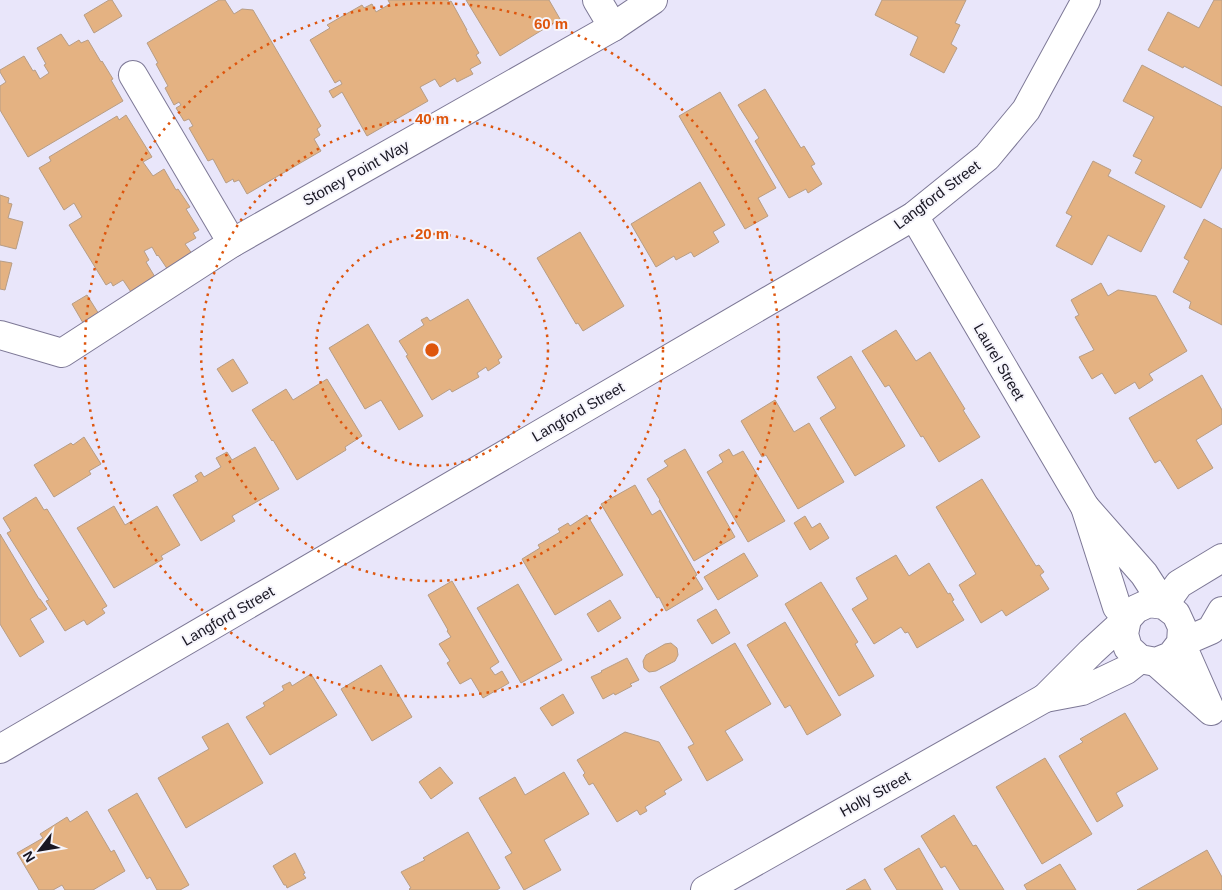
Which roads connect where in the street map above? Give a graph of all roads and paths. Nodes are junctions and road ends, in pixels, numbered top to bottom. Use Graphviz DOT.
graph roads {
  1 [pos="597,0"];
  2 [pos="654,0"];
  3 [pos="1086,0"];
  4 [pos="614,28"];
  5 [pos="133,75"];
  6 [pos="914,216"];
  7 [pos="232,243"];
  8 [pos="0,335"];
  9 [pos="1085,508"];
  10 [pos="1222,558"];
  11 [pos="1164,605"];
  12 [pos="1222,611"];
  13 [pos="1127,619"];
  14 [pos="1181,643"];
  15 [pos="1148,660"];
  16 [pos="1045,698"];
  17 [pos="1218,715"];
  18 [pos="0,749"];
  19 [pos="705,890"];
  1 -- 4 [label="street"];
  2 -- 4 [label="street, Stoney Point Way"];
  3 -- 6 [label="street, Langford Street"];
  4 -- 7 [label="street, Stoney Point Way"];
  5 -- 7 [label="street"];
  6 -- 9 [label="street, Laurel Street"];
  6 -- 18 [label="street, Langford Street"];
  7 -- 8 [label="street, Stoney Point Way"];
  9 -- 11 [label="street, Laurel Street"];
  9 -- 13 [label="street, Laurel Street"];
  10 -- 11 [label="street"];
  11 -- 13 [label="street"];
  11 -- 14 [label="street, Laurel Street"];
  12 -- 14 [label="street"];
  13 -- 15 [label="street, Laurel Street"];
  13 -- 16 [label="street, Holly Street"];
  14 -- 15 [label="street"];
  14 -- 17 [label="street, Laurel Street"];
  15 -- 16 [label="street, Holly Street"];
  15 -- 17 [label="street, Laurel Street"];
  16 -- 19 [label="street, Holly Street"];
}
